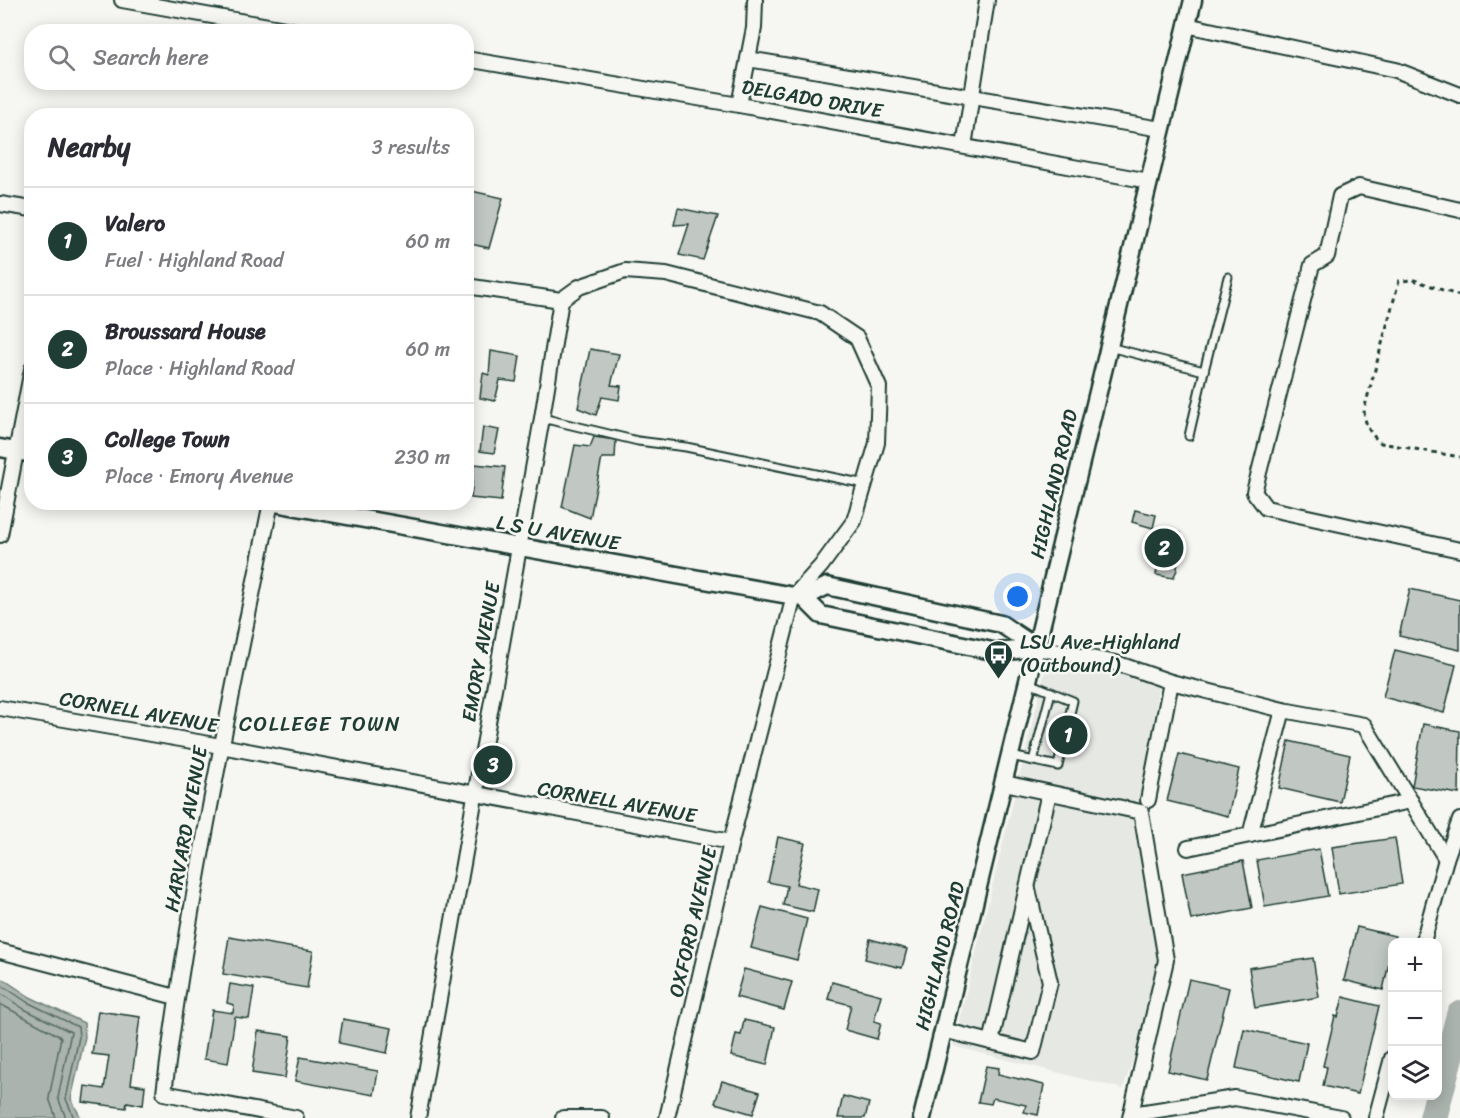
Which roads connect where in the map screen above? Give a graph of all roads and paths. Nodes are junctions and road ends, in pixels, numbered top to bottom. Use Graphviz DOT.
graph roads {
  1 [pos="122,0"];
  2 [pos="755,0"];
  3 [pos="987,0"];
  4 [pos="1193,0"];
  5 [pos="152,3"];
  6 [pos="261,24"];
  7 [pos="1186,25"];
  8 [pos="748,59"];
  9 [pos="474,60"];
  10 [pos="1460,95"];
  11 [pos="972,98"];
  12 [pos="738,105"];
  13 [pos="1161,129"];
  14 [pos="964,146"];
  15 [pos="1149,181"];
  16 [pos="0,204"];
  17 [pos="24,208"];
  18 [pos="1460,210"];
  19 [pos="1228,277"];
  20 [pos="474,287"];
  21 [pos="1460,296"];
  22 [pos="561,300"];
  23 [pos="1109,347"];
  24 [pos="1204,371"];
  25 [pos="542,418"];
  26 [pos="1189,436"];
  27 [pos="0,448"];
  28 [pos="24,453"];
  29 [pos="1460,457"];
  30 [pos="865,484"];
  31 [pos="269,510"];
  32 [pos="309,510"];
  33 [pos="0,535"];
  34 [pos="519,548"];
  35 [pos="1460,550"];
  36 [pos="799,597"];
  37 [pos="1037,648"];
  38 [pos="1171,682"];
  39 [pos="1029,683"];
  40 [pos="1051,692"];
  41 [pos="0,708"];
  42 [pos="1283,710"];
  43 [pos="1068,722"];
  44 [pos="221,746"];
  45 [pos="1061,753"];
  46 [pos="1011,756"];
  47 [pos="1033,761"];
  48 [pos="1004,783"];
  49 [pos="1049,793"];
  50 [pos="476,796"];
  51 [pos="1148,800"];
  52 [pos="1411,801"];
  53 [pos="1460,820"];
  54 [pos="1250,835"];
  55 [pos="731,842"];
  56 [pos="1188,848"];
  57 [pos="1446,858"];
  58 [pos="1027,885"];
  59 [pos="1424,938"];
  60 [pos="0,951"];
  61 [pos="176,997"];
  62 [pos="944,1030"];
  63 [pos="991,1042"];
  64 [pos="1388,1073"];
  65 [pos="1131,1116"];
  66 [pos="296,1118"];
  67 [pos="418,1118"];
  68 [pos="563,1118"];
  69 [pos="602,1118"];
  70 [pos="667,1118"];
  71 [pos="922,1118"];
  72 [pos="1341,1118"];
  73 [pos="1376,1118"];
  1 -- 5 [label="street"];
  2 -- 8 [label="street"];
  3 -- 11 [label="street"];
  4 -- 7 [label="street, HIGHLAND ROAD"];
  5 -- 6 [label="street"];
  7 -- 10 [label="street"];
  7 -- 13 [label="street, HIGHLAND ROAD"];
  8 -- 11 [label="street, DELGADO DRIVE"];
  8 -- 12 [label="street"];
  9 -- 12 [label="street, DELGADO DRIVE"];
  11 -- 13 [label="street, DELGADO DRIVE"];
  11 -- 14 [label="street"];
  12 -- 14 [label="street, DELGADO DRIVE"];
  13 -- 15 [label="street, HIGHLAND ROAD"];
  14 -- 15 [label="street, DELGADO DRIVE"];
  15 -- 23 [label="street, HIGHLAND ROAD"];
  16 -- 17 [label="street"];
  18 -- 35 [label="street"];
  19 -- 24 [label="lane"];
  20 -- 22 [label="street"];
  21 -- 29 [label="path"];
  22 -- 25 [label="street, EMORY AVENUE"];
  22 -- 30 [label="street"];
  23 -- 24 [label="lane"];
  23 -- 37 [label="street, HIGHLAND ROAD"];
  24 -- 26 [label="lane"];
  25 -- 30 [label="lane"];
  25 -- 34 [label="street, EMORY AVENUE"];
  27 -- 28 [label="street"];
  28 -- 33 [label="street"];
  30 -- 36 [label="street"];
  31 -- 44 [label="street, HARVARD AVENUE"];
  32 -- 34 [label="street, L S U AVENUE"];
  34 -- 36 [label="street, L S U AVENUE"];
  34 -- 50 [label="street, EMORY AVENUE"];
  36 -- 37 [label="street, L S U AVENUE"];
  36 -- 37 [label="street"];
  36 -- 55 [label="street, OXFORD AVENUE"];
  37 -- 38 [label="street"];
  37 -- 39 [label="street, HIGHLAND ROAD"];
  38 -- 42 [label="street"];
  38 -- 51 [label="street"];
  39 -- 40 [label="lane"];
  39 -- 46 [label="street, HIGHLAND ROAD"];
  40 -- 43 [label="lane"];
  40 -- 47 [label="lane"];
  41 -- 44 [label="street, CORNELL AVENUE"];
  42 -- 52 [label="street"];
  42 -- 54 [label="street"];
  44 -- 50 [label="street, CORNELL AVENUE"];
  44 -- 61 [label="street, HARVARD AVENUE"];
  45 -- 47 [label="lane"];
  46 -- 47 [label="lane"];
  46 -- 48 [label="street, HIGHLAND ROAD"];
  48 -- 49 [label="street"];
  48 -- 62 [label="street, HIGHLAND ROAD"];
  49 -- 58 [label="street"];
  49 -- 65 [label="street"];
  50 -- 55 [label="street, CORNELL AVENUE"];
  50 -- 67 [label="street, EMORY AVENUE"];
  52 -- 54 [label="street"];
  52 -- 57 [label="street"];
  53 -- 57 [label="street"];
  54 -- 56 [label="street"];
  55 -- 70 [label="street, OXFORD AVENUE"];
  57 -- 59 [label="street"];
  58 -- 63 [label="street"];
  58 -- 63 [label="street"];
  60 -- 61 [label="street"];
  61 -- 66 [label="street, HARVARD AVENUE"];
  62 -- 63 [label="street"];
  62 -- 71 [label="street, HIGHLAND ROAD"];
  64 -- 73 [label="street"];
  65 -- 72 [label="street"];
  68 -- 69 [label="street"];
}
